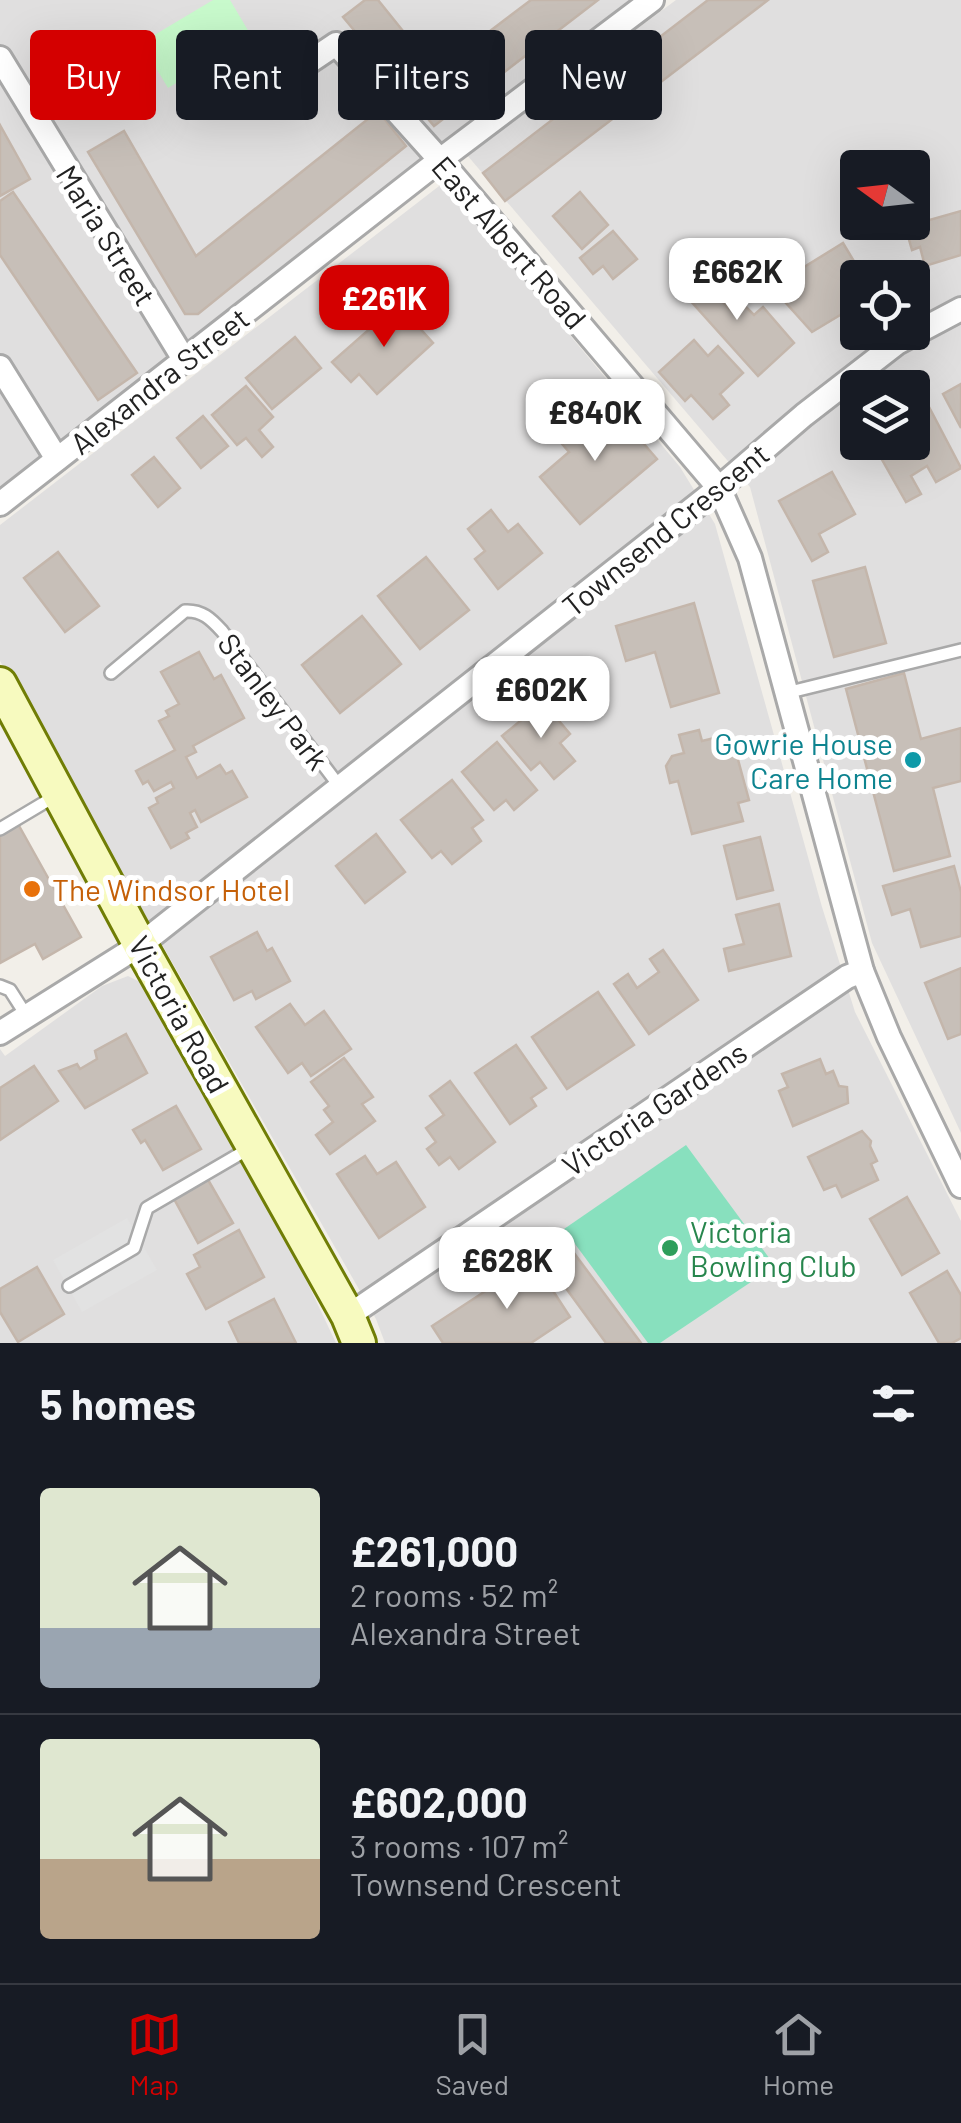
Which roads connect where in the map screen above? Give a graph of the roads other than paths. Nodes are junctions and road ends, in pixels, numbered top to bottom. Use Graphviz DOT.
graph roads {
  1 [pos="652,0"];
  2 [pos="318,56"];
  3 [pos="0,58"];
  4 [pos="440,160"];
  5 [pos="961,309"];
  6 [pos="185,361"];
  7 [pos="0,367"];
  8 [pos="57,460"];
  9 [pos="719,488"];
  10 [pos="0,504"];
  11 [pos="961,650"];
  12 [pos="111,672"];
  13 [pos="0,684"];
  14 [pos="786,694"];
  15 [pos="340,788"];
  16 [pos="59,794"];
  17 [pos="0,829"];
  18 [pos="140,945"];
  19 [pos="862,971"];
  20 [pos="0,986"];
  21 [pos="26,1015"];
  22 [pos="0,1034"];
  23 [pos="254,1146"];
  24 [pos="961,1186"];
  25 [pos="69,1286"];
  26 [pos="354,1330"];
  1 -- 4 [label="street, Alexandra Street"];
  2 -- 4 [label="street, East Albert Road"];
  3 -- 6 [label="street, Maria Street"];
  4 -- 6 [label="street, Alexandra Street"];
  4 -- 9 [label="street, East Albert Road"];
  5 -- 9 [label="street, Townsend Crescent"];
  6 -- 8 [label="street, Alexandra Street"];
  7 -- 8 [label="street"];
  8 -- 10 [label="street, Alexandra Street"];
  9 -- 14 [label="street, East Albert Road"];
  9 -- 15 [label="street, Townsend Crescent"];
  11 -- 14 [label="lane"];
  12 -- 15 [label="lane, Stanley Park"];
  13 -- 16 [label="main road, Victoria Road"];
  14 -- 19 [label="street, East Albert Road"];
  15 -- 18 [label="street, Townsend Crescent"];
  16 -- 17 [label="lane"];
  16 -- 18 [label="main road, Victoria Road"];
  18 -- 21 [label="street, Townsend Crescent"];
  18 -- 23 [label="main road, Victoria Road"];
  19 -- 24 [label="street, East Albert Road"];
  19 -- 26 [label="street, Victoria Gardens"];
  20 -- 21 [label="lane"];
  21 -- 22 [label="street, Townsend Crescent"];
  23 -- 25 [label="lane"];
  23 -- 26 [label="main road, Victoria Road"];
}
